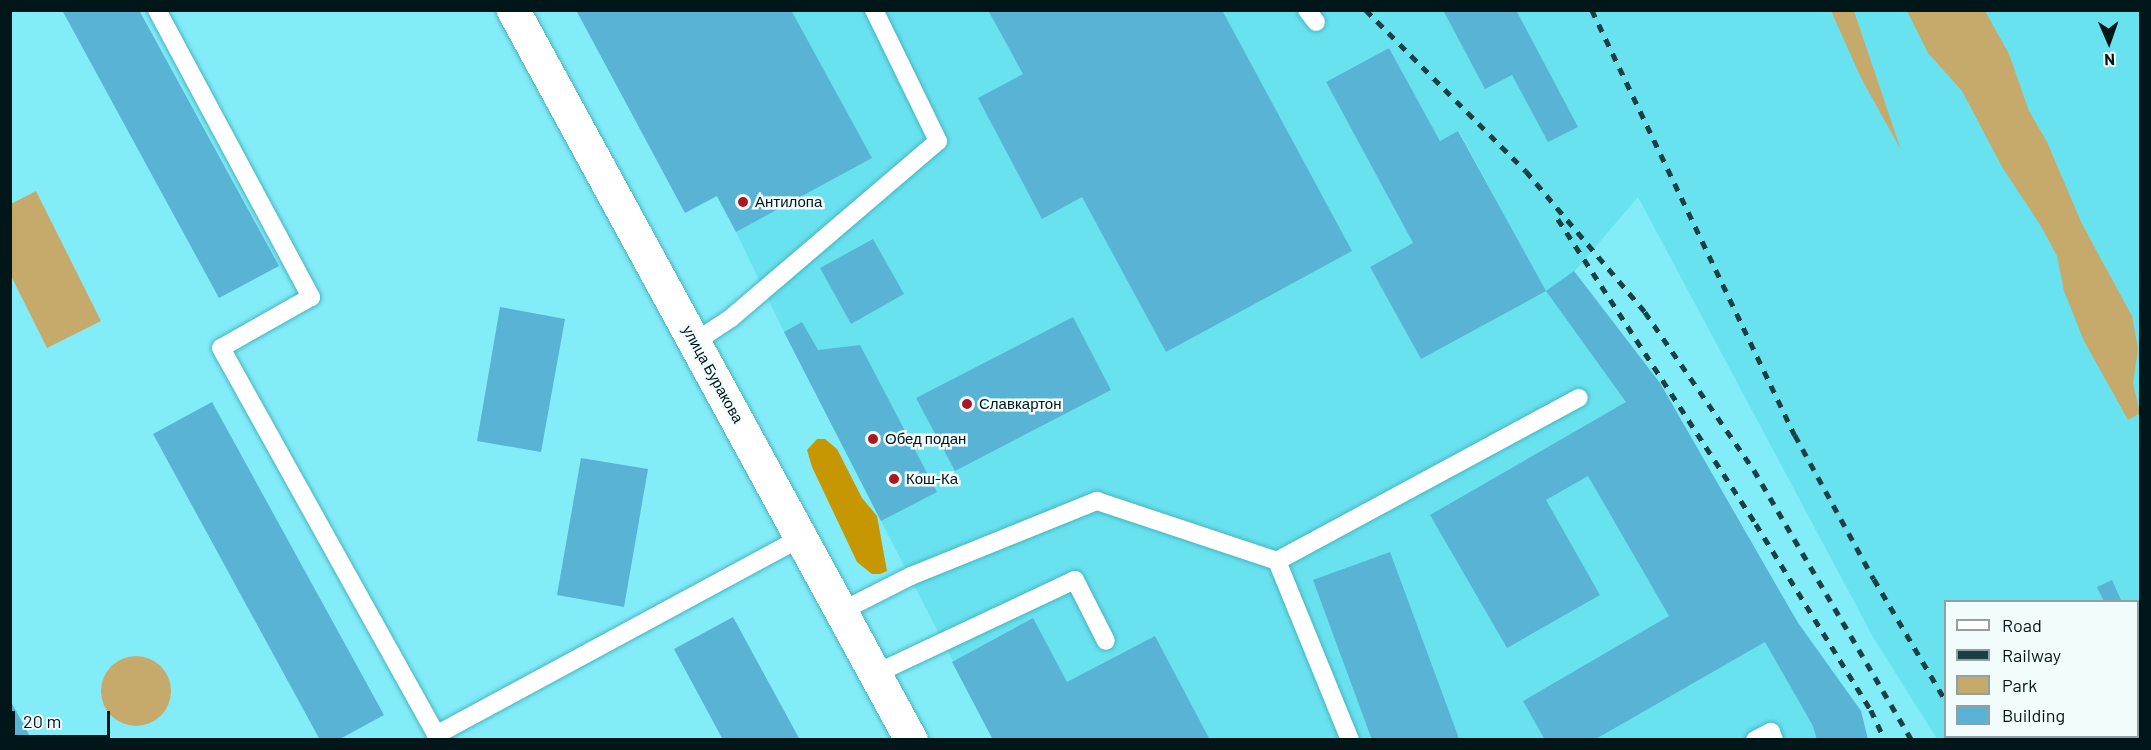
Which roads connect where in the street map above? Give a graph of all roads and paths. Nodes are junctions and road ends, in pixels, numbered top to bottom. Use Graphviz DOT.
graph roads {
  1 [pos="157,10"];
  2 [pos="513,10"];
  3 [pos="874,10"];
  4 [pos="695,342"];
  5 [pos="1579,398"];
  6 [pos="802,537"];
  7 [pos="1277,561"];
  8 [pos="842,612"];
  9 [pos="1106,641"];
  10 [pos="875,674"];
  11 [pos="432,737"];
  12 [pos="911,740"];
  13 [pos="1350,740"];
  14 [pos="1755,740"];
  15 [pos="1774,740"];
  1 -- 11 [label="lane"];
  2 -- 4 [label="street, улица Буракова"];
  3 -- 4 [label="lane"];
  4 -- 6 [label="street, улица Буракова"];
  5 -- 7 [label="lane"];
  6 -- 8 [label="street, улица Буракова"];
  6 -- 11 [label="lane"];
  7 -- 8 [label="lane"];
  7 -- 13 [label="lane"];
  8 -- 10 [label="street, улица Буракова"];
  9 -- 10 [label="lane"];
  10 -- 12 [label="street, улица Буракова"];
  14 -- 15 [label="lane"];
}
